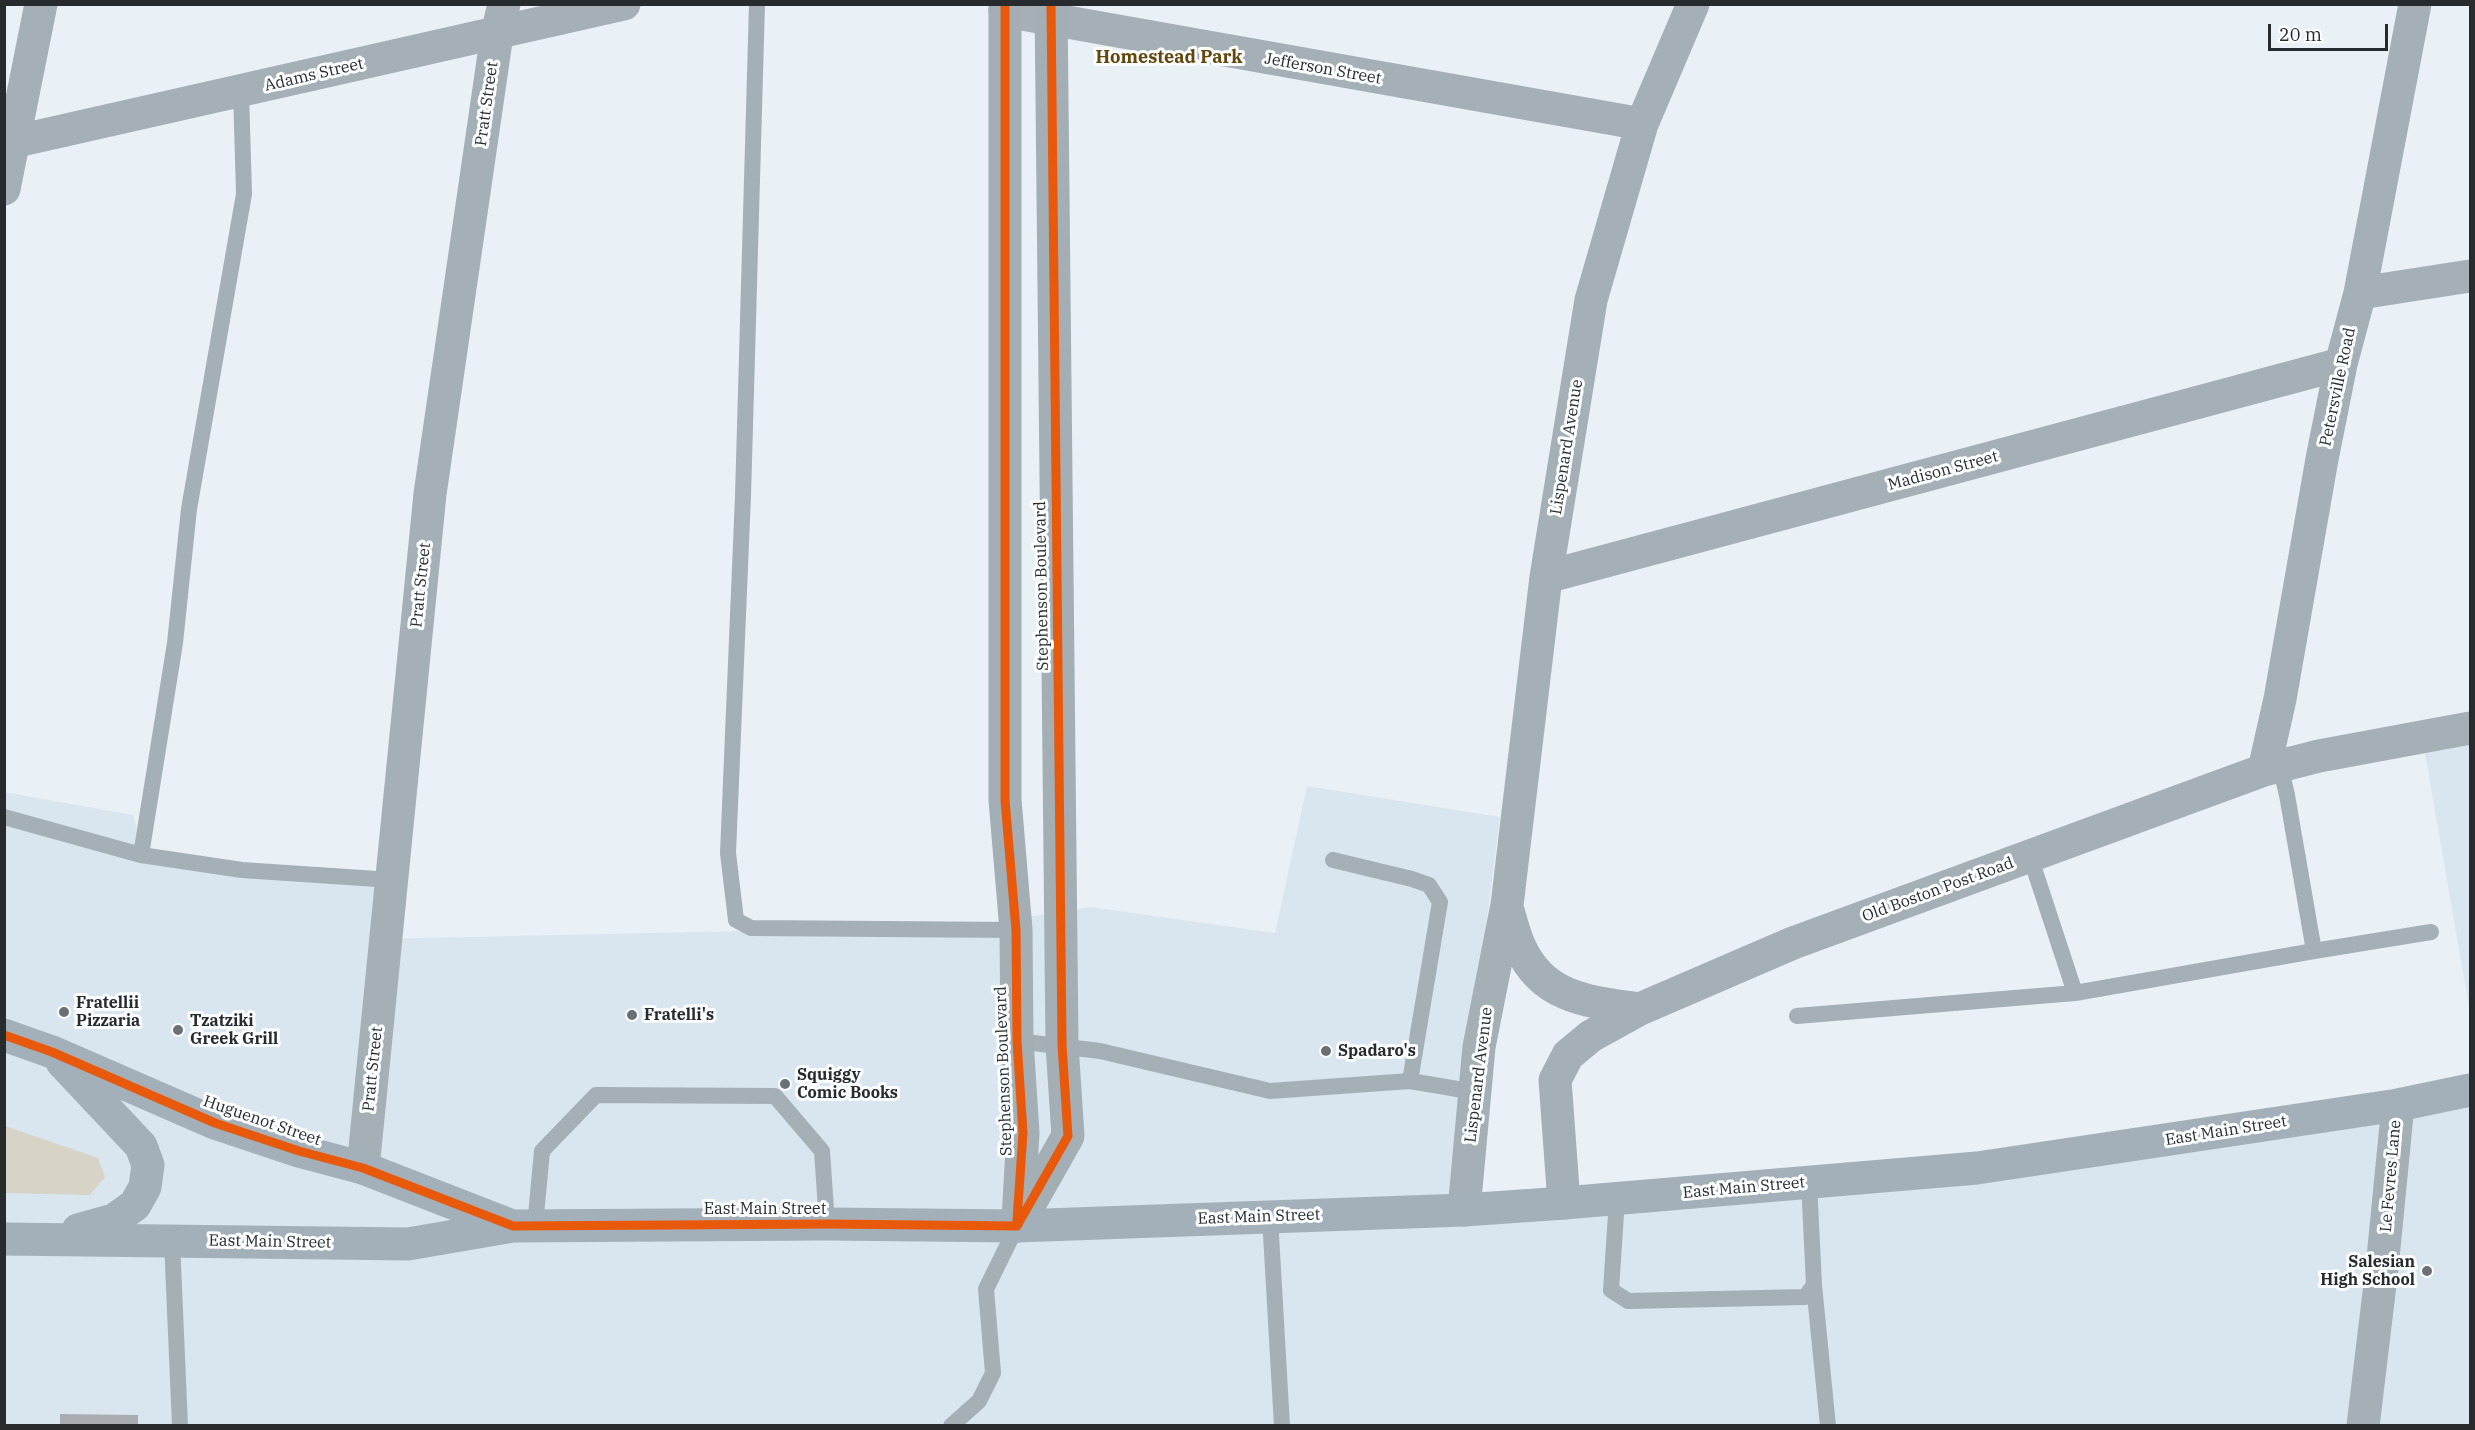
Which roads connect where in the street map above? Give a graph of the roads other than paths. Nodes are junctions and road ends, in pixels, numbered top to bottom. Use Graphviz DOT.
graph roads {
  1 [pos="41,4"];
  2 [pos="624,4"];
  3 [pos="757,4"];
  4 [pos="1693,4"];
  5 [pos="2415,4"];
  6 [pos="1005,8"];
  7 [pos="1051,13"];
  8 [pos="501,19"];
  9 [pos="242,92"];
  10 [pos="1642,124"];
  11 [pos="10,143"];
  12 [pos="4,189"];
  13 [pos="2470,276"];
  14 [pos="2360,293"];
  15 [pos="2341,364"];
  16 [pos="1546,577"];
  17 [pos="2470,728"];
  18 [pos="2272,768"];
  19 [pos="4,818"];
  20 [pos="141,855"];
  21 [pos="2030,856"];
  22 [pos="1333,860"];
  23 [pos="392,880"];
  24 [pos="1507,905"];
  25 [pos="1016,930"];
  26 [pos="2431,932"];
  27 [pos="2314,951"];
  28 [pos="2075,993"];
  29 [pos="1640,1009"];
  30 [pos="1797,1016"];
  31 [pos="4,1035"];
  32 [pos="1017,1041"];
  33 [pos="1062,1045"];
  34 [pos="52,1052"];
  35 [pos="1410,1081"];
  36 [pos="2470,1090"];
  37 [pos="1475,1092"];
  38 [pos="2398,1105"];
  39 [pos="363,1168"];
  40 [pos="1809,1182"];
  41 [pos="1617,1199"];
  42 [pos="1564,1203"];
  43 [pos="1464,1210"];
  44 [pos="1270,1217"];
  45 [pos="827,1224"];
  46 [pos="524,1226"];
  47 [pos="1017,1226"];
  48 [pos="4,1239"];
  49 [pos="41,1239"];
  50 [pos="172,1241"];
  51 [pos="1814,1285"];
  52 [pos="180,1425"];
  53 [pos="951,1425"];
  54 [pos="1282,1425"];
  55 [pos="1828,1425"];
  56 [pos="2363,1425"];
  1 -- 11 [label="street"];
  2 -- 8 [label="street, Adams Street"];
  3 -- 25 [label="lane"];
  4 -- 10 [label="street, Lispenard Avenue"];
  5 -- 14 [label="street, Petersville Road"];
  6 -- 7 [label="street, Jefferson Street"];
  6 -- 25 [label="street, Stephenson Boulevard"];
  7 -- 10 [label="street, Jefferson Street"];
  7 -- 33 [label="street, Stephenson Boulevard"];
  8 -- 9 [label="street, Adams Street"];
  8 -- 23 [label="street, Pratt Street"];
  9 -- 11 [label="street, Adams Street"];
  9 -- 20 [label="lane"];
  10 -- 16 [label="street, Lispenard Avenue"];
  11 -- 12 [label="street"];
  13 -- 14 [label="street"];
  14 -- 15 [label="street, Petersville Road"];
  15 -- 16 [label="street, Madison Street"];
  15 -- 18 [label="street, Petersville Road"];
  16 -- 24 [label="street, Lispenard Avenue"];
  17 -- 18 [label="street, Old Boston Post Road"];
  18 -- 21 [label="street, Old Boston Post Road"];
  18 -- 27 [label="lane"];
  19 -- 20 [label="lane"];
  20 -- 23 [label="lane"];
  21 -- 28 [label="lane"];
  21 -- 29 [label="street, Old Boston Post Road"];
  22 -- 35 [label="lane"];
  23 -- 39 [label="street, Pratt Street"];
  24 -- 29 [label="street, Lispenard Avenue"];
  24 -- 37 [label="street, Lispenard Avenue"];
  25 -- 32 [label="street, Stephenson Boulevard"];
  26 -- 27 [label="lane"];
  27 -- 28 [label="lane"];
  28 -- 30 [label="lane"];
  29 -- 42 [label="street, Old Boston Post Road"];
  31 -- 34 [label="main road, Huguenot Street"];
  32 -- 33 [label="lane"];
  32 -- 47 [label="street, Stephenson Boulevard"];
  33 -- 35 [label="lane"];
  33 -- 47 [label="street, Stephenson Boulevard"];
  34 -- 39 [label="main road, Huguenot Street"];
  34 -- 49 [label="main road"];
  35 -- 37 [label="lane"];
  36 -- 38 [label="main road, East Main Street"];
  37 -- 43 [label="street, Lispenard Avenue"];
  38 -- 40 [label="main road, East Main Street"];
  38 -- 56 [label="street, Le Fevres Lane"];
  39 -- 46 [label="main road, Huguenot Street"];
  40 -- 41 [label="main road, East Main Street"];
  40 -- 51 [label="lane"];
  41 -- 42 [label="main road, East Main Street"];
  41 -- 51 [label="lane"];
  42 -- 43 [label="main road, East Main Street"];
  43 -- 44 [label="main road, East Main Street"];
  44 -- 47 [label="main road, East Main Street"];
  44 -- 54 [label="lane"];
  45 -- 46 [label="main road, East Main Street"];
  45 -- 46 [label="lane"];
  45 -- 47 [label="main road, East Main Street"];
  46 -- 50 [label="main road, East Main Street"];
  47 -- 53 [label="lane"];
  48 -- 49 [label="main road, East Main Street"];
  49 -- 50 [label="main road, East Main Street"];
  50 -- 52 [label="lane"];
  51 -- 55 [label="lane"];
}
